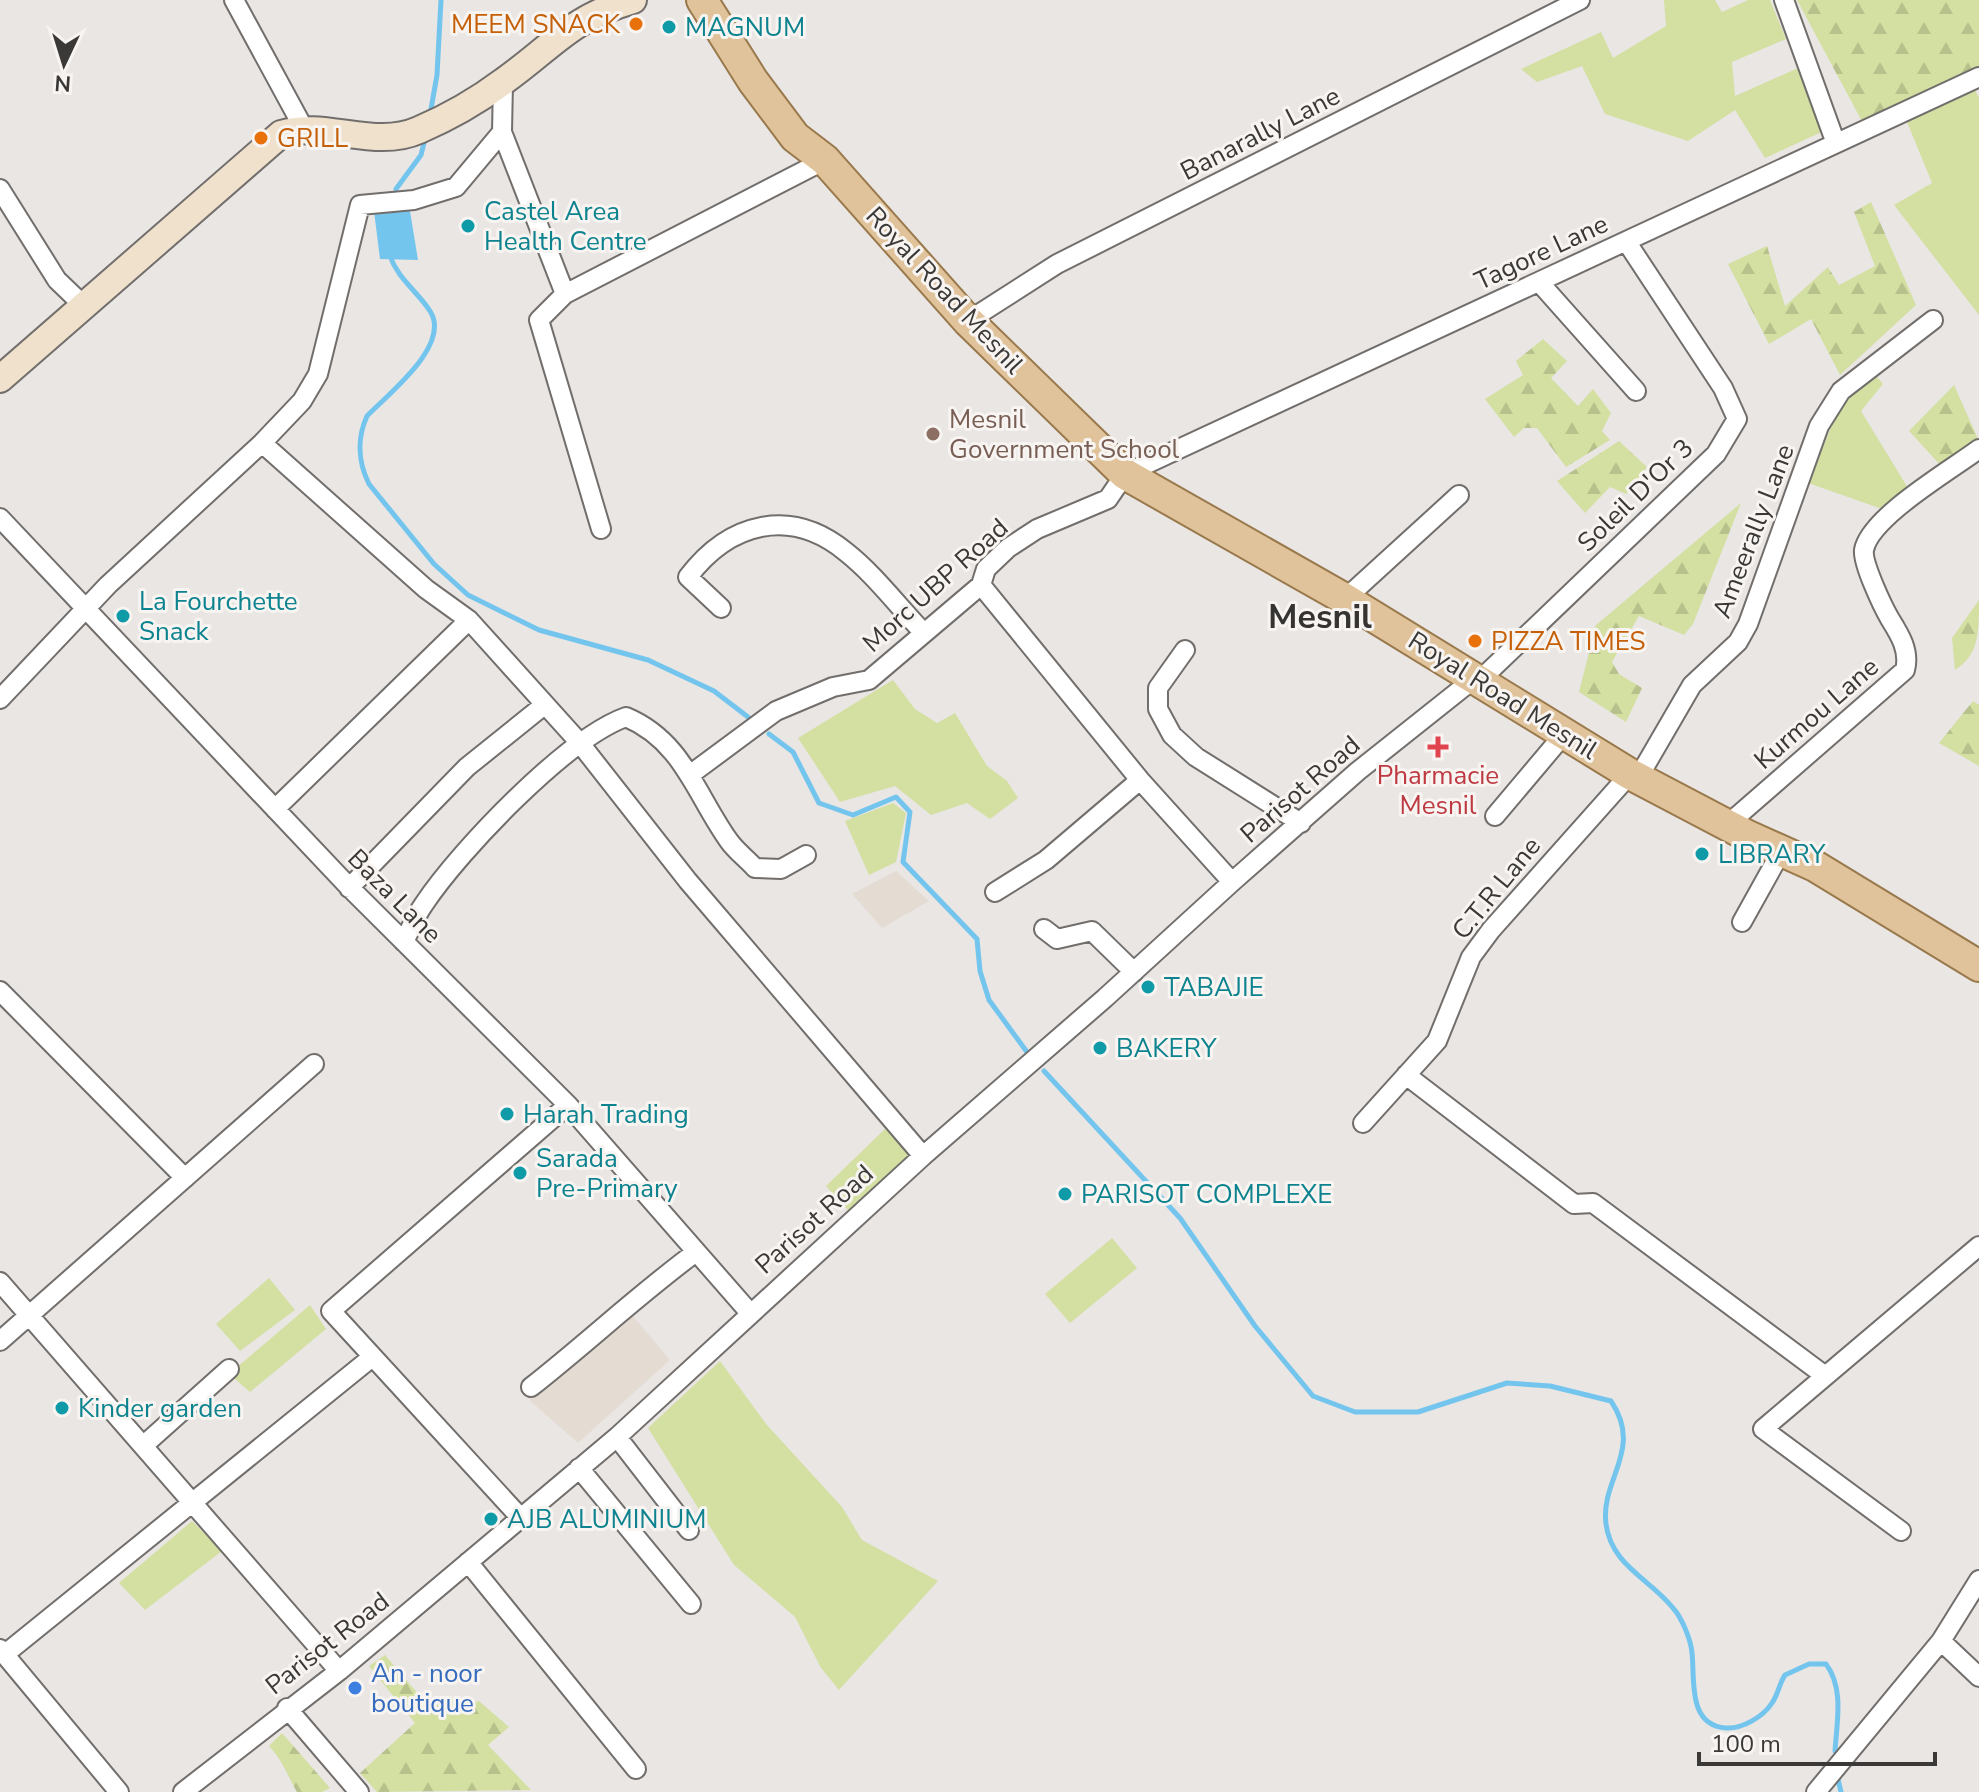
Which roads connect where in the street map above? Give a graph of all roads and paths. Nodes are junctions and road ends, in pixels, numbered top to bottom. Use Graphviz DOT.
graph roads {
  1 [pos="234,0"];
  2 [pos="633,0"];
  3 [pos="702,0"];
  4 [pos="1580,0"];
  5 [pos="1784,0"];
  6 [pos="1979,77"];
  7 [pos="503,82"];
  8 [pos="303,127"];
  9 [pos="502,132"];
  10 [pos="1835,141"];
  11 [pos="825,160"];
  12 [pos="0,189"];
  13 [pos="1626,241"];
  14 [pos="1539,282"];
  15 [pos="565,294"];
  16 [pos="84,306"];
  17 [pos="1933,320"];
  18 [pos="968,321"];
  19 [pos="0,379"];
  20 [pos="1636,391"];
  21 [pos="262,443"];
  22 [pos="1979,449"];
  23 [pos="1125,474"];
  24 [pos="1459,495"];
  25 [pos="0,518"];
  26 [pos="601,529"];
  27 [pos="981,585"];
  28 [pos="1345,599"];
  29 [pos="85,608"];
  30 [pos="721,608"];
  31 [pos="469,620"];
  32 [pos="923,632"];
  33 [pos="1185,650"];
  34 [pos="1477,679"];
  35 [pos="0,699"];
  36 [pos="543,706"];
  37 [pos="1565,733"];
  38 [pos="579,742"];
  39 [pos="691,774"];
  40 [pos="1634,776"];
  41 [pos="1140,780"];
  42 [pos="275,809"];
  43 [pos="1495,816"];
  44 [pos="1301,823"];
  45 [pos="1727,825"];
  46 [pos="1782,850"];
  47 [pos="806,855"];
  48 [pos="1232,882"];
  49 [pos="350,888"];
  50 [pos="995,892"];
  51 [pos="1742,922"];
  52 [pos="1044,929"];
  53 [pos="404,942"];
  54 [pos="1979,966"];
  55 [pos="1134,972"];
  56 [pos="0,991"];
  57 [pos="314,1064"];
  58 [pos="1406,1075"];
  59 [pos="568,1105"];
  60 [pos="1363,1123"];
  61 [pos="923,1156"];
  62 [pos="185,1178"];
  63 [pos="1979,1246"];
  64 [pos="696,1252"];
  65 [pos="0,1282"];
  66 [pos="750,1313"];
  67 [pos="31,1316"];
  68 [pos="0,1341"];
  69 [pos="371,1358"];
  70 [pos="229,1369"];
  71 [pos="1824,1375"];
  72 [pos="531,1387"];
  73 [pos="617,1437"];
  74 [pos="144,1445"];
  75 [pos="579,1468"];
  76 [pos="192,1500"];
  77 [pos="519,1516"];
  78 [pos="689,1530"];
  79 [pos="1901,1531"];
  80 [pos="468,1562"];
  81 [pos="1979,1580"];
  82 [pos="691,1604"];
  83 [pos="1941,1641"];
  84 [pos="2,1652"];
  85 [pos="339,1671"];
  86 [pos="1979,1677"];
  87 [pos="287,1708"];
  88 [pos="636,1769"];
  89 [pos="119,1792"];
  90 [pos="183,1792"];
  91 [pos="359,1792"];
  92 [pos="1816,1792"];
  1 -- 8 [label="street"];
  2 -- 7 [label="street"];
  3 -- 11 [label="main road, Royal Road Mesnil"];
  4 -- 18 [label="street, Banarally Lane"];
  5 -- 10 [label="street"];
  6 -- 10 [label="street, Tagore Lane"];
  7 -- 8 [label="street"];
  7 -- 9 [label="street"];
  8 -- 16 [label="street"];
  9 -- 15 [label="street"];
  9 -- 21 [label="street"];
  10 -- 13 [label="street, Tagore Lane"];
  11 -- 15 [label="street"];
  11 -- 18 [label="main road, Royal Road Mesnil"];
  12 -- 16 [label="street"];
  13 -- 14 [label="street, Tagore Lane"];
  13 -- 34 [label="street, Soleil D'Or 3"];
  14 -- 20 [label="street"];
  14 -- 23 [label="street, Tagore Lane"];
  15 -- 26 [label="street"];
  16 -- 19 [label="street"];
  17 -- 40 [label="street, Ameerally Lane"];
  18 -- 23 [label="main road, Royal Road Mesnil"];
  21 -- 29 [label="street"];
  21 -- 31 [label="street"];
  22 -- 45 [label="street, Kurmou Lane"];
  23 -- 27 [label="street, Morc UBP Road"];
  23 -- 28 [label="main road, Royal Road Mesnil"];
  24 -- 28 [label="street"];
  25 -- 29 [label="street, Baza Lane"];
  27 -- 32 [label="street, Morc UBP Road"];
  27 -- 41 [label="street"];
  28 -- 34 [label="main road, Royal Road Mesnil"];
  29 -- 35 [label="street"];
  29 -- 42 [label="street, Baza Lane"];
  30 -- 32 [label="street"];
  31 -- 36 [label="street"];
  31 -- 42 [label="street"];
  32 -- 39 [label="street, Morc UBP Road"];
  33 -- 44 [label="street"];
  34 -- 37 [label="main road, Royal Road Mesnil"];
  34 -- 44 [label="street, Parisot Road"];
  36 -- 38 [label="street"];
  36 -- 49 [label="street"];
  37 -- 40 [label="main road, Royal Road Mesnil"];
  37 -- 43 [label="street"];
  38 -- 39 [label="street"];
  38 -- 53 [label="street"];
  38 -- 61 [label="street"];
  39 -- 47 [label="street"];
  40 -- 45 [label="main road, Royal Road Mesnil"];
  40 -- 58 [label="street, C.T.R Lane"];
  41 -- 48 [label="street"];
  41 -- 50 [label="street"];
  42 -- 49 [label="street, Baza Lane"];
  44 -- 48 [label="street, Parisot Road"];
  45 -- 46 [label="main road, Royal Road Mesnil"];
  46 -- 51 [label="street"];
  46 -- 54 [label="main road, Royal Road Mesnil"];
  48 -- 55 [label="street, Parisot Road"];
  49 -- 53 [label="street, Baza Lane"];
  52 -- 55 [label="street"];
  53 -- 59 [label="street, Baza Lane"];
  55 -- 61 [label="street, Parisot Road"];
  56 -- 62 [label="street"];
  57 -- 62 [label="street"];
  58 -- 60 [label="street, C.T.R Lane"];
  58 -- 71 [label="street"];
  59 -- 64 [label="street, Baza Lane"];
  59 -- 69 [label="street"];
  61 -- 66 [label="street, Parisot Road"];
  62 -- 67 [label="street"];
  63 -- 71 [label="street"];
  64 -- 66 [label="street, Baza Lane"];
  64 -- 72 [label="street"];
  65 -- 67 [label="street"];
  66 -- 73 [label="street, Parisot Road"];
  67 -- 68 [label="street"];
  67 -- 74 [label="street"];
  69 -- 76 [label="street"];
  69 -- 77 [label="street"];
  70 -- 74 [label="street"];
  71 -- 79 [label="street"];
  73 -- 75 [label="street, Parisot Road"];
  73 -- 78 [label="street"];
  74 -- 76 [label="street"];
  75 -- 77 [label="street, Parisot Road"];
  75 -- 82 [label="street"];
  76 -- 84 [label="street"];
  76 -- 85 [label="street"];
  77 -- 80 [label="street, Parisot Road"];
  80 -- 85 [label="street, Parisot Road"];
  80 -- 88 [label="street"];
  81 -- 83 [label="street"];
  83 -- 86 [label="street"];
  83 -- 92 [label="street"];
  84 -- 89 [label="street"];
  85 -- 87 [label="street, Parisot Road"];
  87 -- 90 [label="street, Parisot Road"];
  87 -- 91 [label="street"];
}
